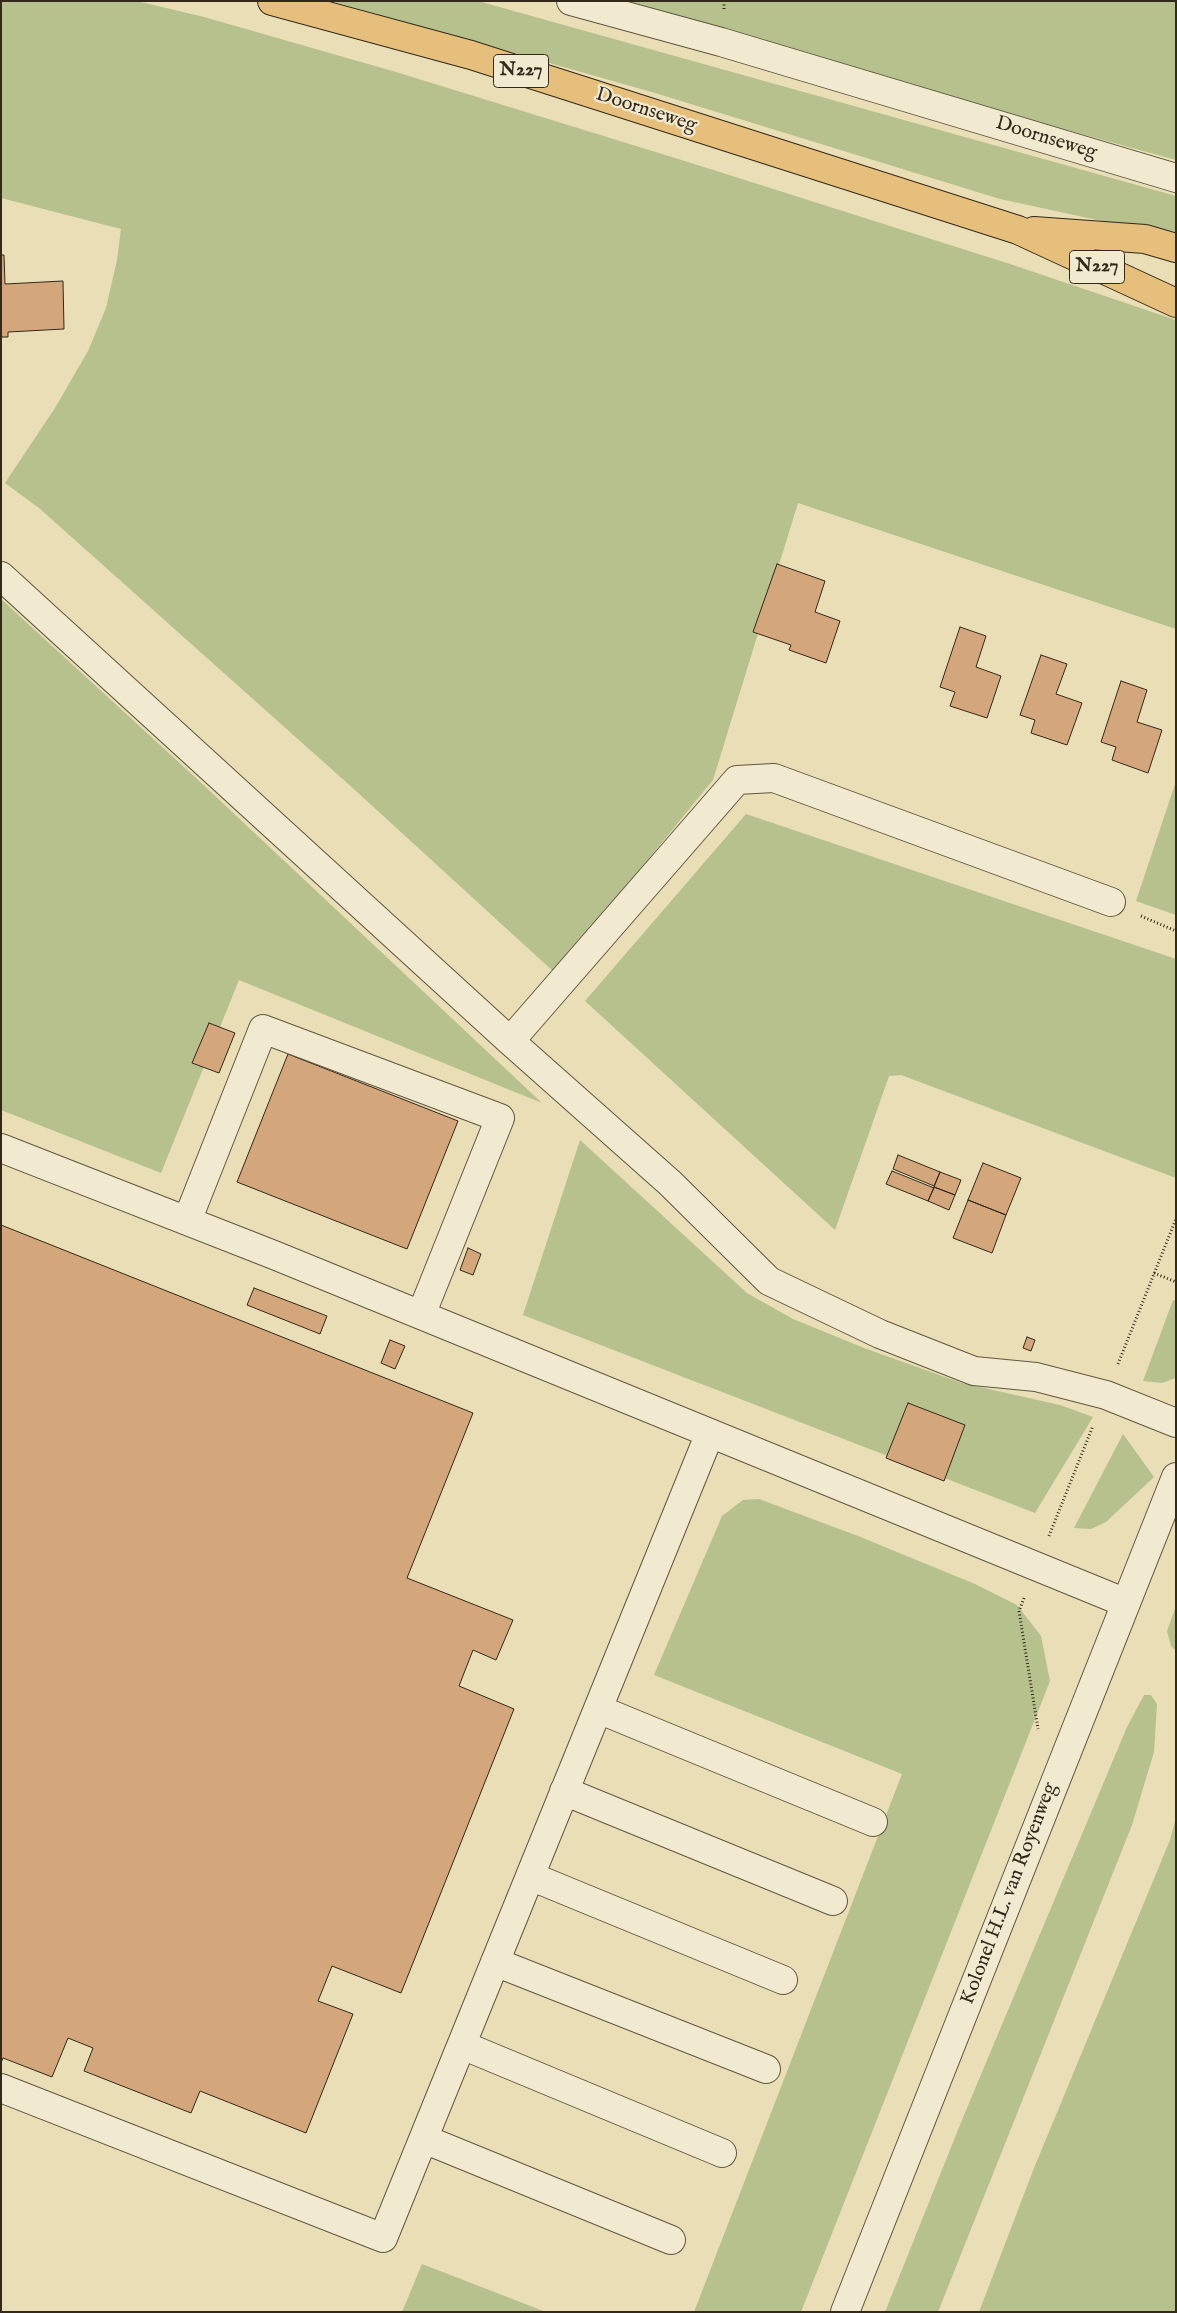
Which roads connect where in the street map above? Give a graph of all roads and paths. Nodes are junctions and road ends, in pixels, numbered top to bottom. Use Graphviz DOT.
graph roads {
  1 [pos="272,1"];
  2 [pos="571,1"];
  3 [pos="1176,178"];
  4 [pos="1018,230"];
  5 [pos="1176,248"];
  6 [pos="1176,304"];
  7 [pos="1,576"];
  8 [pos="1111,902"];
  9 [pos="510,1041"];
  10 [pos="1,1148"];
  11 [pos="1176,1219"];
  12 [pos="187,1221"];
  13 [pos="1154,1273"];
  14 [pos="1176,1282"];
  15 [pos="421,1315"];
  16 [pos="1106,1395"];
  17 [pos="1176,1423"];
  18 [pos="710,1433"];
  19 [pos="1173,1491"];
  20 [pos="1036,1566"];
  21 [pos="1126,1603"];
  22 [pos="598,1709"];
  23 [pos="1039,1736"];
  24 [pos="564,1791"];
  25 [pos="873,1822"];
  26 [pos="530,1876"];
  27 [pos="834,1900"];
  28 [pos="495,1962"];
  29 [pos="783,1980"];
  30 [pos="462,2045"];
  31 [pos="766,2069"];
  32 [pos="1,2088"];
  33 [pos="424,2139"];
  34 [pos="722,2153"];
  35 [pos="671,2240"];
  36 [pos="845,2312"];
  1 -- 4 [label="main road, Doornseweg / N227"];
  2 -- 3 [label="street, Doornseweg"];
  4 -- 5 [label="main road, Doornseweg / N227"];
  4 -- 6 [label="main road, Doornseweg / N227"];
  7 -- 9 [label="street"];
  8 -- 9 [label="street"];
  9 -- 16 [label="street"];
  10 -- 12 [label="street"];
  11 -- 13 [label="path"];
  12 -- 15 [label="street"];
  12 -- 15 [label="street"];
  13 -- 14 [label="path"];
  13 -- 16 [label="path"];
  15 -- 18 [label="street"];
  16 -- 17 [label="street"];
  16 -- 20 [label="path"];
  18 -- 20 [label="street"];
  18 -- 22 [label="street"];
  19 -- 21 [label="street, Kolonel H.L. van Royenweg"];
  20 -- 21 [label="street"];
  20 -- 23 [label="path"];
  21 -- 36 [label="street, Kolonel H.L. van Royenweg"];
  22 -- 24 [label="street"];
  22 -- 25 [label="street"];
  24 -- 26 [label="street"];
  24 -- 27 [label="street"];
  26 -- 28 [label="street"];
  26 -- 29 [label="street"];
  28 -- 30 [label="street"];
  28 -- 31 [label="street"];
  30 -- 33 [label="street"];
  30 -- 34 [label="street"];
  32 -- 33 [label="street"];
  33 -- 35 [label="street"];
}
